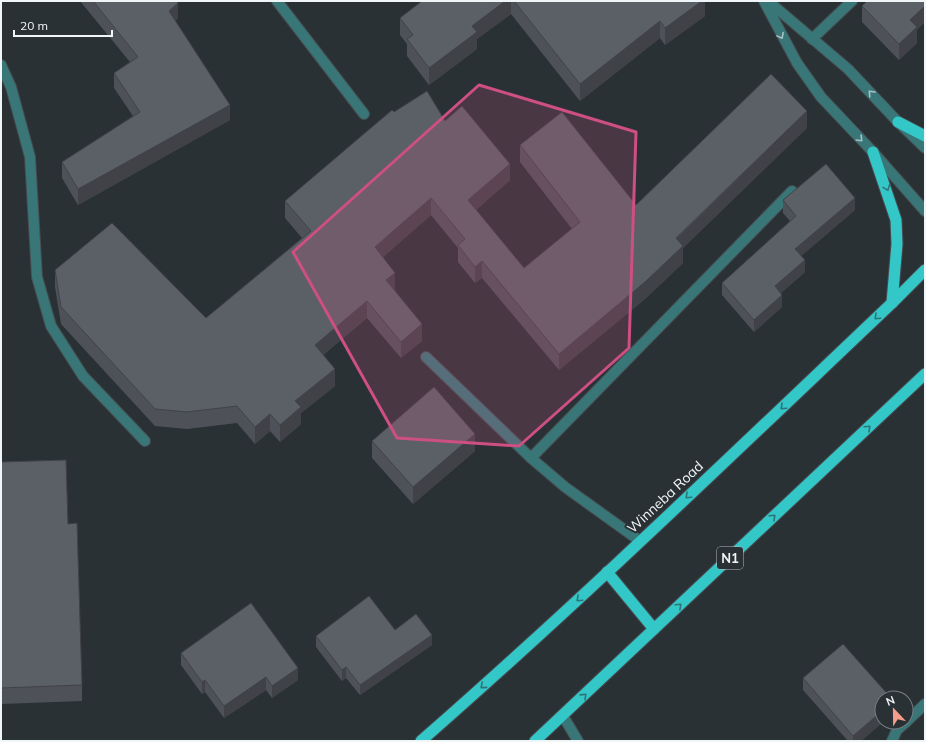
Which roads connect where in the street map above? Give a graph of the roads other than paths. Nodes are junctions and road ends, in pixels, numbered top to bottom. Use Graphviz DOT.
graph roads {
  1 [pos="277,1"];
  2 [pos="764,1"];
  3 [pos="768,1"];
  4 [pos="852,1"];
  5 [pos="812,39"];
  6 [pos="1,65"];
  7 [pos="364,114"];
  8 [pos="898,122"];
  9 [pos="925,136"];
  10 [pos="925,148"];
  11 [pos="873,152"];
  12 [pos="792,191"];
  13 [pos="925,211"];
  14 [pos="925,270"];
  15 [pos="892,304"];
  16 [pos="426,357"];
  17 [pos="925,374"];
  18 [pos="145,441"];
  19 [pos="531,458"];
  20 [pos="640,541"];
  21 [pos="608,572"];
  22 [pos="654,629"];
  23 [pos="925,704"];
  24 [pos="914,714"];
  25 [pos="563,716"];
  26 [pos="897,730"];
  27 [pos="421,741"];
  28 [pos="535,741"];
  29 [pos="578,741"];
  30 [pos="892,741"];
  1 -- 7 [label="street"];
  2 -- 11 [label="street, one-way"];
  3 -- 5 [label="street"];
  4 -- 5 [label="street"];
  8 -- 5 [label="street, one-way"];
  6 -- 18 [label="street"];
  8 -- 9 [label="highway"];
  8 -- 10 [label="street"];
  11 -- 13 [label="street"];
  11 -- 15 [label="highway, one-way"];
  12 -- 19 [label="street"];
  14 -- 15 [label="highway, Winneba Road"];
  15 -- 20 [label="highway, Winneba Road, one-way"];
  16 -- 19 [label="street"];
  22 -- 17 [label="highway, N1, one-way"];
  19 -- 20 [label="street"];
  20 -- 21 [label="highway, Winneba Road"];
  21 -- 22 [label="highway"];
  21 -- 27 [label="highway, Winneba Road, one-way"];
  25 -- 22 [label="highway, N1, one-way"];
  23 -- 24 [label="street"];
  25 -- 28 [label="highway, N1"];
  25 -- 29 [label="street"];
  26 -- 30 [label="street"];
}
